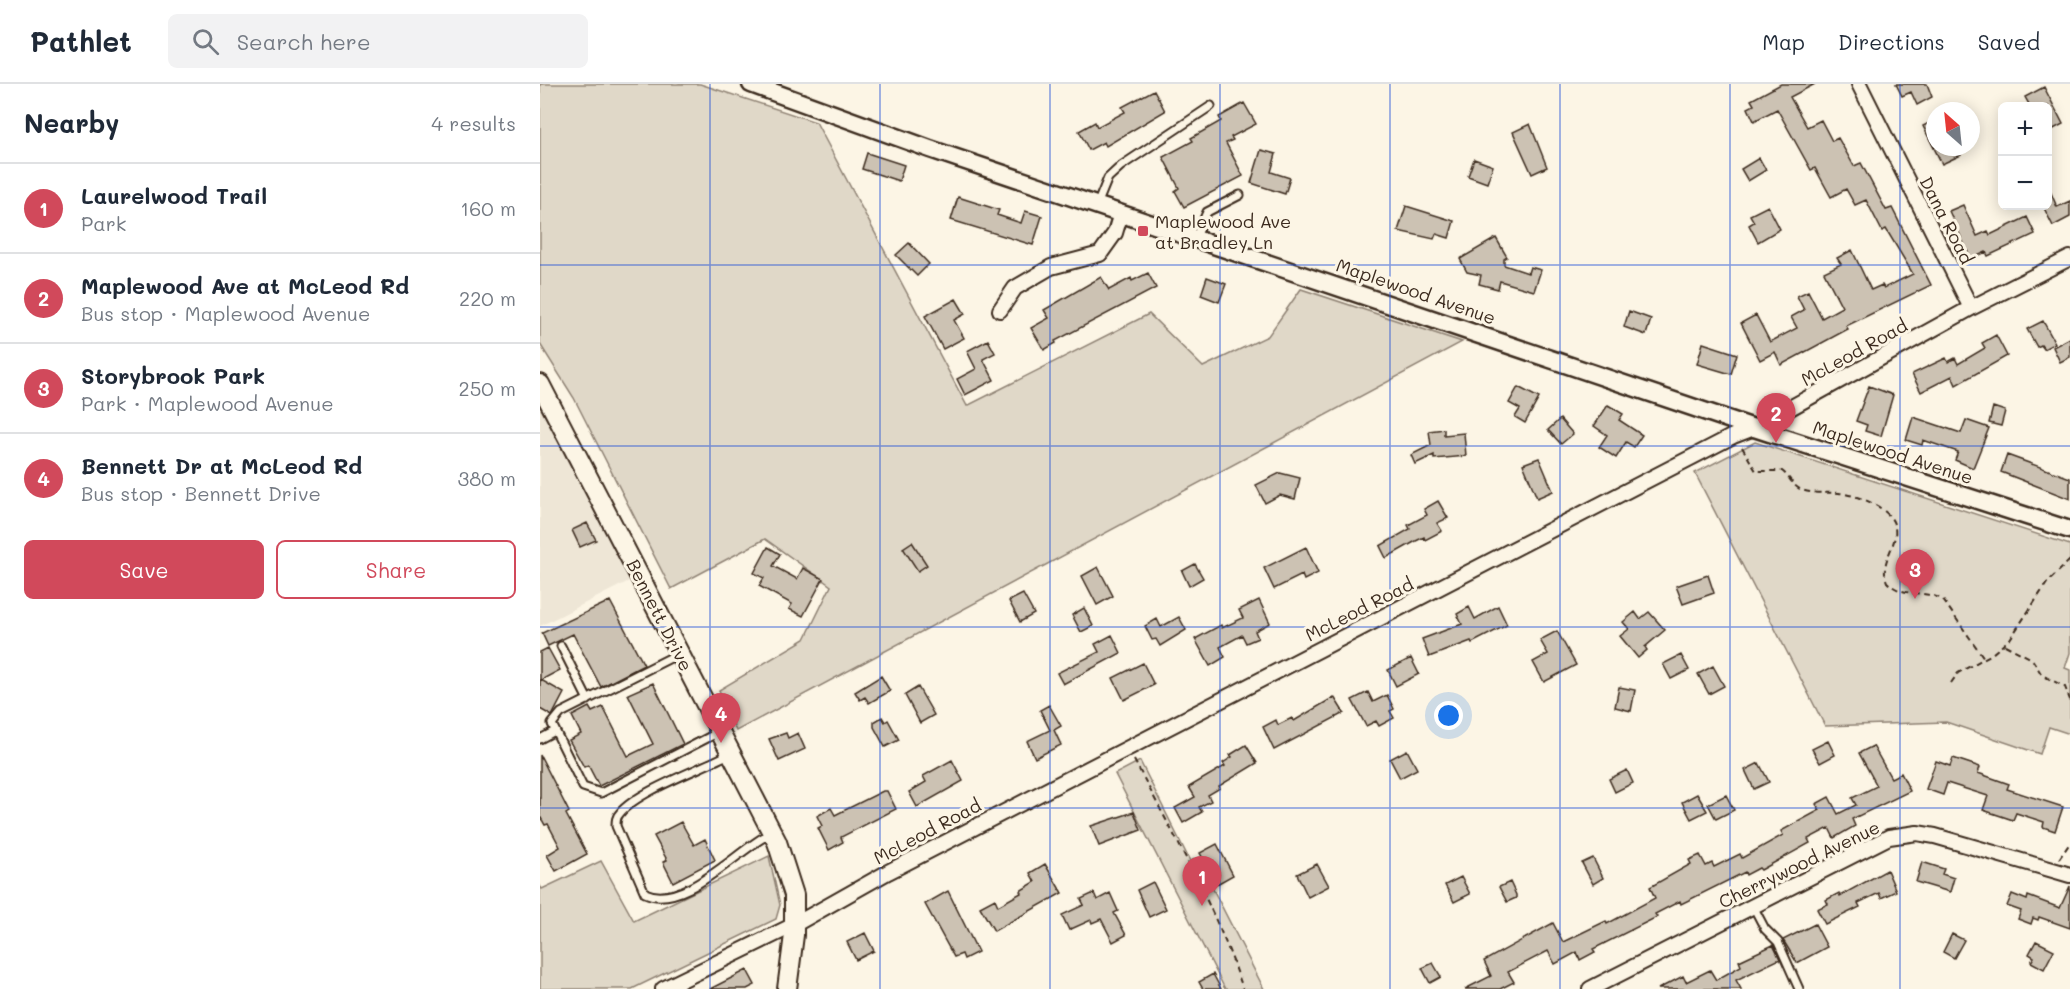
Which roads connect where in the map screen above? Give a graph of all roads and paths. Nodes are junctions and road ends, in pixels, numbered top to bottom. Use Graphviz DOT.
graph roads {
  1 [pos="751,84"];
  2 [pos="1859,84"];
  3 [pos="1211,106"];
  4 [pos="1240,195"];
  5 [pos="1097,205"];
  6 [pos="1121,213"];
  7 [pos="1196,237"];
  8 [pos="2070,258"];
  9 [pos="1971,308"];
  10 [pos="1000,310"];
  11 [pos="540,384"];
  12 [pos="545,406"];
  13 [pos="1754,428"];
  14 [pos="1733,436"];
  15 [pos="2070,530"];
  16 [pos="2070,560"];
  17 [pos="2004,645"];
  18 [pos="561,646"];
  19 [pos="680,653"];
  20 [pos="1984,658"];
  21 [pos="1951,683"];
  22 [pos="588,700"];
  23 [pos="2070,700"];
  24 [pos="555,731"];
  25 [pos="720,732"];
  26 [pos="540,739"];
  27 [pos="1132,745"];
  28 [pos="731,753"];
  29 [pos="772,832"];
  30 [pos="2070,843"];
  31 [pos="2054,870"];
  32 [pos="2070,875"];
  33 [pos="1753,906"];
  34 [pos="794,925"];
  35 [pos="663,989"];
  36 [pos="787,989"];
  37 [pos="1243,989"];
  38 [pos="1590,989"];
  39 [pos="1799,989"];
  1 -- 5 [label="street, Maplewood Avenue"];
  2 -- 9 [label="street, Dana Road"];
  3 -- 5 [label="lane"];
  4 -- 7 [label="lane"];
  5 -- 6 [label="street, Maplewood Avenue"];
  6 -- 7 [label="street, Maplewood Avenue"];
  6 -- 10 [label="street"];
  7 -- 13 [label="street, Maplewood Avenue"];
  8 -- 9 [label="street, McLeod Road"];
  9 -- 13 [label="street, McLeod Road"];
  11 -- 12 [label="main road, Bennett Drive"];
  12 -- 19 [label="main road, Bennett Drive"];
  13 -- 14 [label="street, McLeod Road"];
  13 -- 15 [label="street, Maplewood Avenue"];
  14 -- 20 [label="path"];
  14 -- 27 [label="street, McLeod Road"];
  16 -- 17 [label="path"];
  17 -- 20 [label="path"];
  17 -- 23 [label="path"];
  18 -- 22 [label="lane"];
  19 -- 22 [label="lane"];
  19 -- 25 [label="main road, Bennett Drive"];
  20 -- 21 [label="path"];
  22 -- 24 [label="lane"];
  24 -- 25 [label="lane"];
  24 -- 26 [label="lane"];
  25 -- 28 [label="main road, Bennett Drive"];
  27 -- 34 [label="street, McLeod Road"];
  27 -- 37 [label="path"];
  28 -- 29 [label="main road, Bennett Drive"];
  28 -- 29 [label="lane"];
  29 -- 34 [label="main road, Bennett Drive"];
  30 -- 31 [label="path"];
  31 -- 32 [label="street, Cherrywood Avenue"];
  31 -- 33 [label="street, Cherrywood Avenue"];
  33 -- 38 [label="street, Cherrywood Avenue"];
  33 -- 39 [label="lane"];
  34 -- 35 [label="street, McLeod Road"];
  34 -- 36 [label="main road, Bennett Drive"];
}
